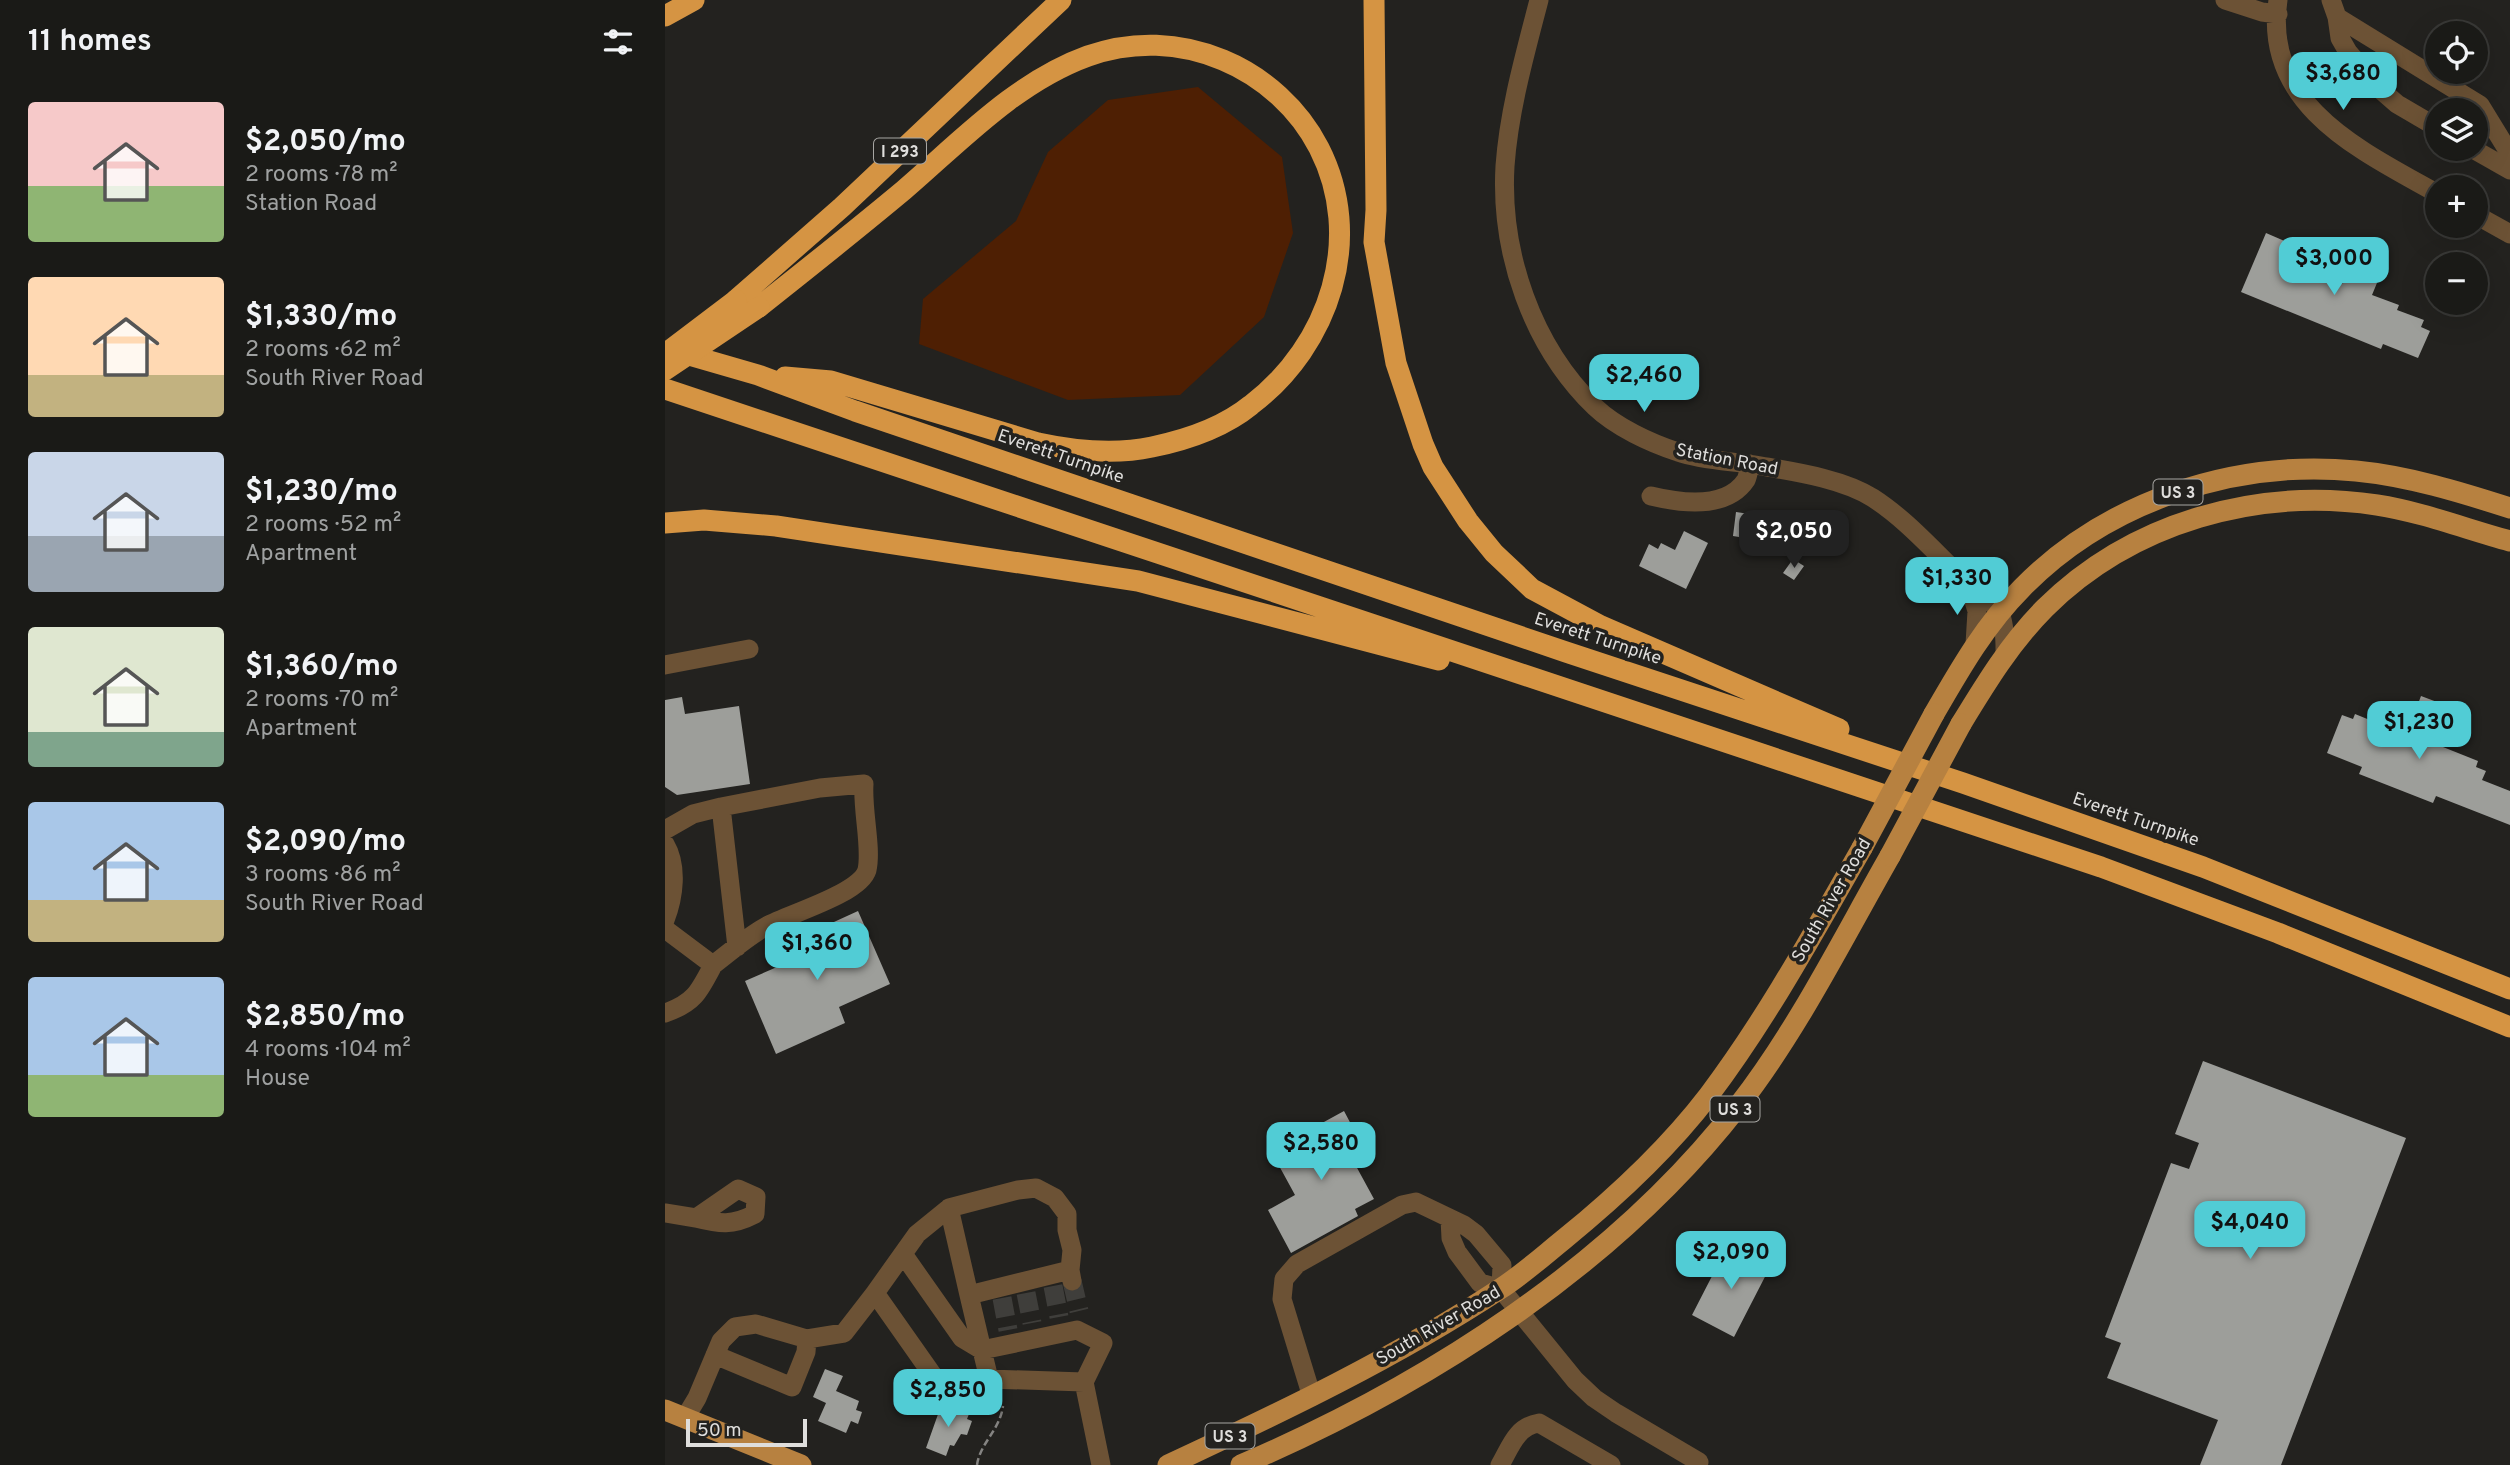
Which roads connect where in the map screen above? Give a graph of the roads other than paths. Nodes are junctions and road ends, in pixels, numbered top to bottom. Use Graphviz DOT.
graph roads {
  1 [pos="694,0"];
  2 [pos="1061,0"];
  3 [pos="1374,0"];
  4 [pos="1539,0"];
  5 [pos="2225,0"];
  6 [pos="2278,7"];
  7 [pos="2334,9"];
  8 [pos="665,16"];
  9 [pos="2425,120"];
  10 [pos="2510,154"];
  11 [pos="2488,158"];
  12 [pos="2510,170"];
  13 [pos="2425,186"];
  14 [pos="2488,222"];
  15 [pos="2510,234"];
  16 [pos="665,348"];
  17 [pos="665,354"];
  18 [pos="665,370"];
  19 [pos="758,375"];
  20 [pos="665,388"];
  21 [pos="1750,464"];
  22 [pos="1651,496"];
  23 [pos="2510,508"];
  24 [pos="665,523"];
  25 [pos="2510,541"];
  26 [pos="1969,585"];
  27 [pos="2001,611"];
  28 [pos="1975,644"];
  29 [pos="749,649"];
  30 [pos="2005,656"];
  31 [pos="665,665"];
  32 [pos="1655,719"];
  33 [pos="1963,783"];
  34 [pos="721,807"];
  35 [pos="665,830"];
  36 [pos="665,844"];
  37 [pos="665,920"];
  38 [pos="665,929"];
  39 [pos="737,947"];
  40 [pos="713,965"];
  41 [pos="2510,989"];
  42 [pos="665,1013"];
  43 [pos="2510,1027"];
  44 [pos="949,1208"];
  45 [pos="665,1213"];
  46 [pos="696,1218"];
  47 [pos="1450,1219"];
  48 [pos="1067,1230"];
  49 [pos="903,1254"];
  50 [pos="1501,1289"];
  51 [pos="968,1290"];
  52 [pos="875,1293"];
  53 [pos="1519,1312"];
  54 [pos="807,1339"];
  55 [pos="982,1350"];
  56 [pos="715,1355"];
  57 [pos="989,1379"];
  58 [pos="1084,1382"];
  59 [pos="1312,1397"];
  60 [pos="665,1410"];
  61 [pos="685,1418"];
  62 [pos="1699,1462"];
  63 [pos="801,1465"];
  64 [pos="1101,1465"];
  65 [pos="1168,1465"];
  66 [pos="1241,1465"];
  67 [pos="1500,1465"];
  68 [pos="1611,1465"];
  1 -- 8 [label="highway"];
  2 -- 17 [label="highway, I 293, bridge"];
  3 -- 33 [label="highway"];
  4 -- 21 [label="street, Station Road"];
  5 -- 6 [label="street"];
  6 -- 13 [label="street"];
  7 -- 9 [label="street"];
  7 -- 10 [label="street"];
  11 -- 12 [label="street"];
  14 -- 15 [label="street"];
  16 -- 19 [label="highway, Everett Turnpike"];
  18 -- 19 [label="highway, bridge"];
  19 -- 33 [label="highway, Everett Turnpike"];
  20 -- 32 [label="highway"];
  21 -- 22 [label="street"];
  21 -- 26 [label="street, Station Road"];
  23 -- 27 [label="main road, South River Road / US 3"];
  24 -- 32 [label="highway"];
  25 -- 30 [label="main road, US 3"];
  26 -- 27 [label="street, Station Road"];
  26 -- 28 [label="street"];
  27 -- 28 [label="main road, South River Road / US 3"];
  27 -- 30 [label="street"];
  28 -- 50 [label="main road, South River Road / US 3, bridge"];
  29 -- 31 [label="street"];
  30 -- 53 [label="main road, South River Road / US 3, bridge"];
  32 -- 43 [label="highway"];
  33 -- 41 [label="highway, Everett Turnpike"];
  34 -- 35 [label="street"];
  34 -- 39 [label="street"];
  34 -- 39 [label="street"];
  36 -- 37 [label="street"];
  38 -- 40 [label="street"];
  39 -- 40 [label="street"];
  40 -- 42 [label="street"];
  44 -- 48 [label="street"];
  44 -- 49 [label="street"];
  44 -- 51 [label="street"];
  45 -- 46 [label="street"];
  47 -- 50 [label="street"];
  47 -- 50 [label="street"];
  47 -- 59 [label="street"];
  48 -- 51 [label="street"];
  48 -- 51 [label="street"];
  49 -- 52 [label="street"];
  49 -- 55 [label="street"];
  50 -- 53 [label="street"];
  50 -- 59 [label="main road, South River Road / US 3"];
  51 -- 55 [label="street"];
  52 -- 54 [label="street"];
  52 -- 57 [label="street"];
  53 -- 62 [label="street"];
  53 -- 66 [label="main road, South River Road / US 3"];
  54 -- 56 [label="street"];
  54 -- 56 [label="street"];
  55 -- 57 [label="street"];
  55 -- 58 [label="street"];
  56 -- 61 [label="street"];
  57 -- 58 [label="street"];
  58 -- 64 [label="street"];
  59 -- 65 [label="main road, South River Road / US 3"];
  60 -- 61 [label="main road"];
  61 -- 63 [label="main road"];
  67 -- 68 [label="street"];
}
